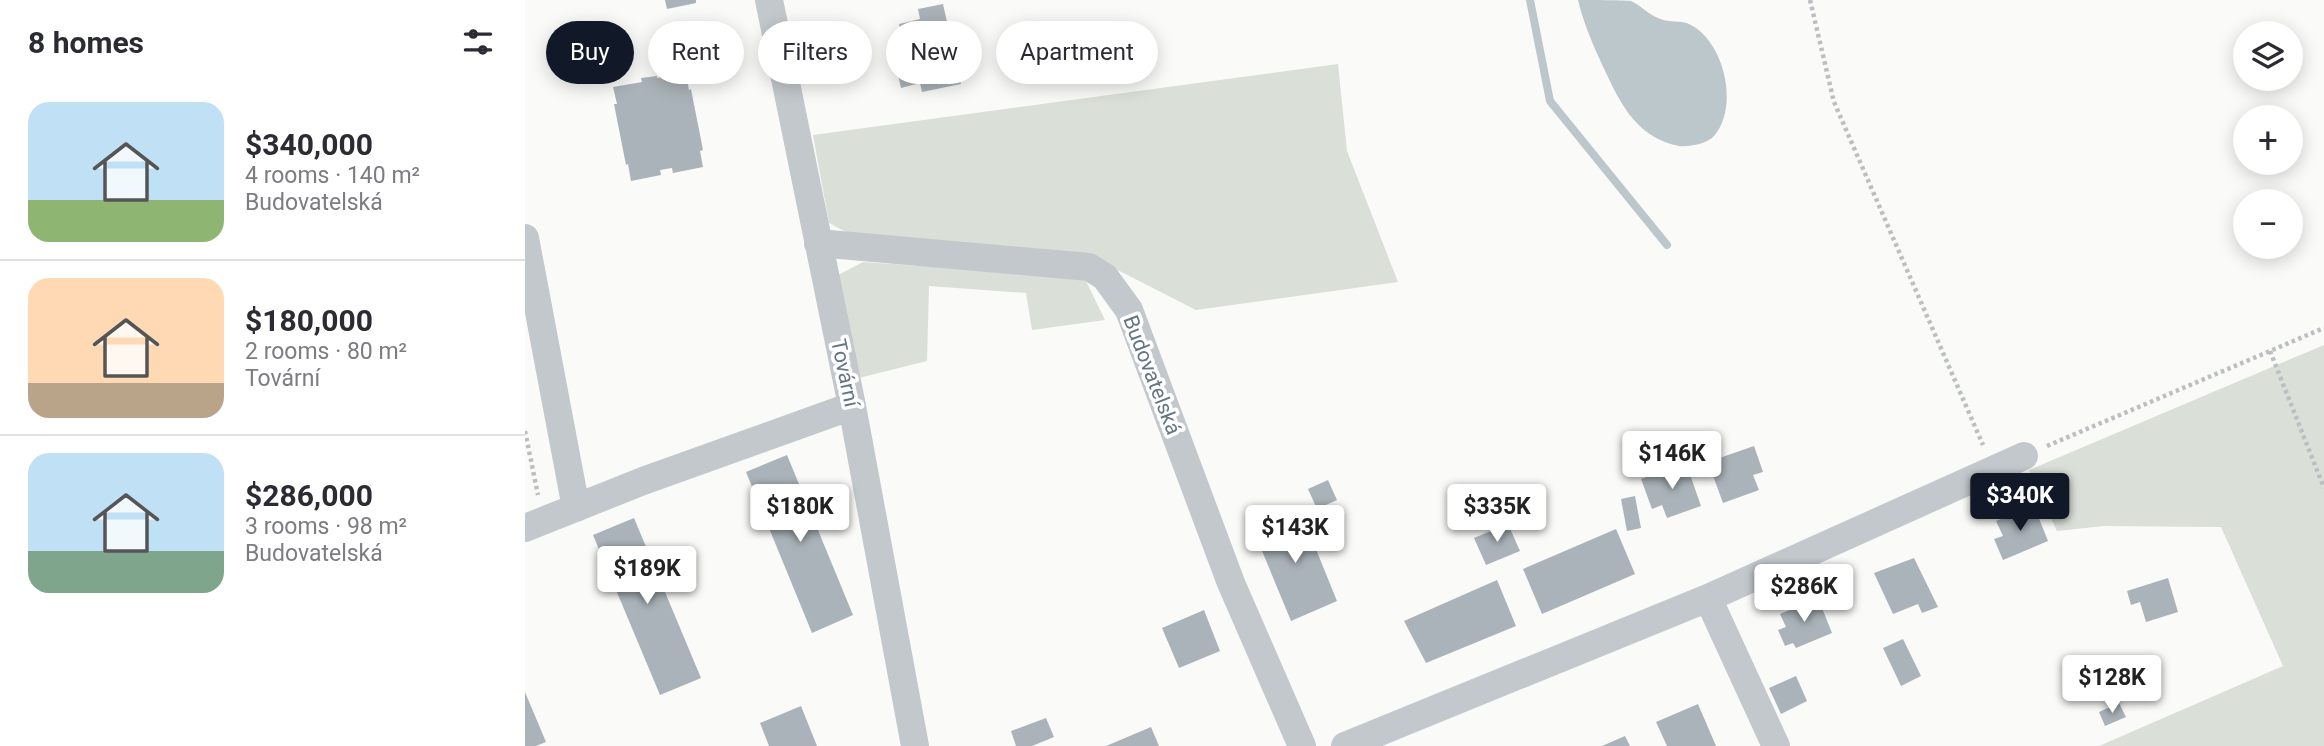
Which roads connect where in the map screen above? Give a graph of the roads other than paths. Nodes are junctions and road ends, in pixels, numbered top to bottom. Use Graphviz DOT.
graph roads {
  1 [pos="769,0"];
  2 [pos="525,238"];
  3 [pos="818,243"];
  4 [pos="852,406"];
  5 [pos="2024,456"];
  6 [pos="576,508"];
  7 [pos="534,525"];
  8 [pos="1707,598"];
  9 [pos="915,746"];
  10 [pos="1302,746"];
  11 [pos="1345,746"];
  12 [pos="1776,746"];
  1 -- 3 [label="street, Tovární"];
  2 -- 6 [label="street"];
  3 -- 4 [label="street, Tovární"];
  3 -- 10 [label="street, Budovatelská"];
  4 -- 6 [label="street"];
  4 -- 9 [label="street, Tovární"];
  5 -- 8 [label="street"];
  6 -- 7 [label="street"];
  8 -- 11 [label="street"];
  8 -- 12 [label="street"];
}
